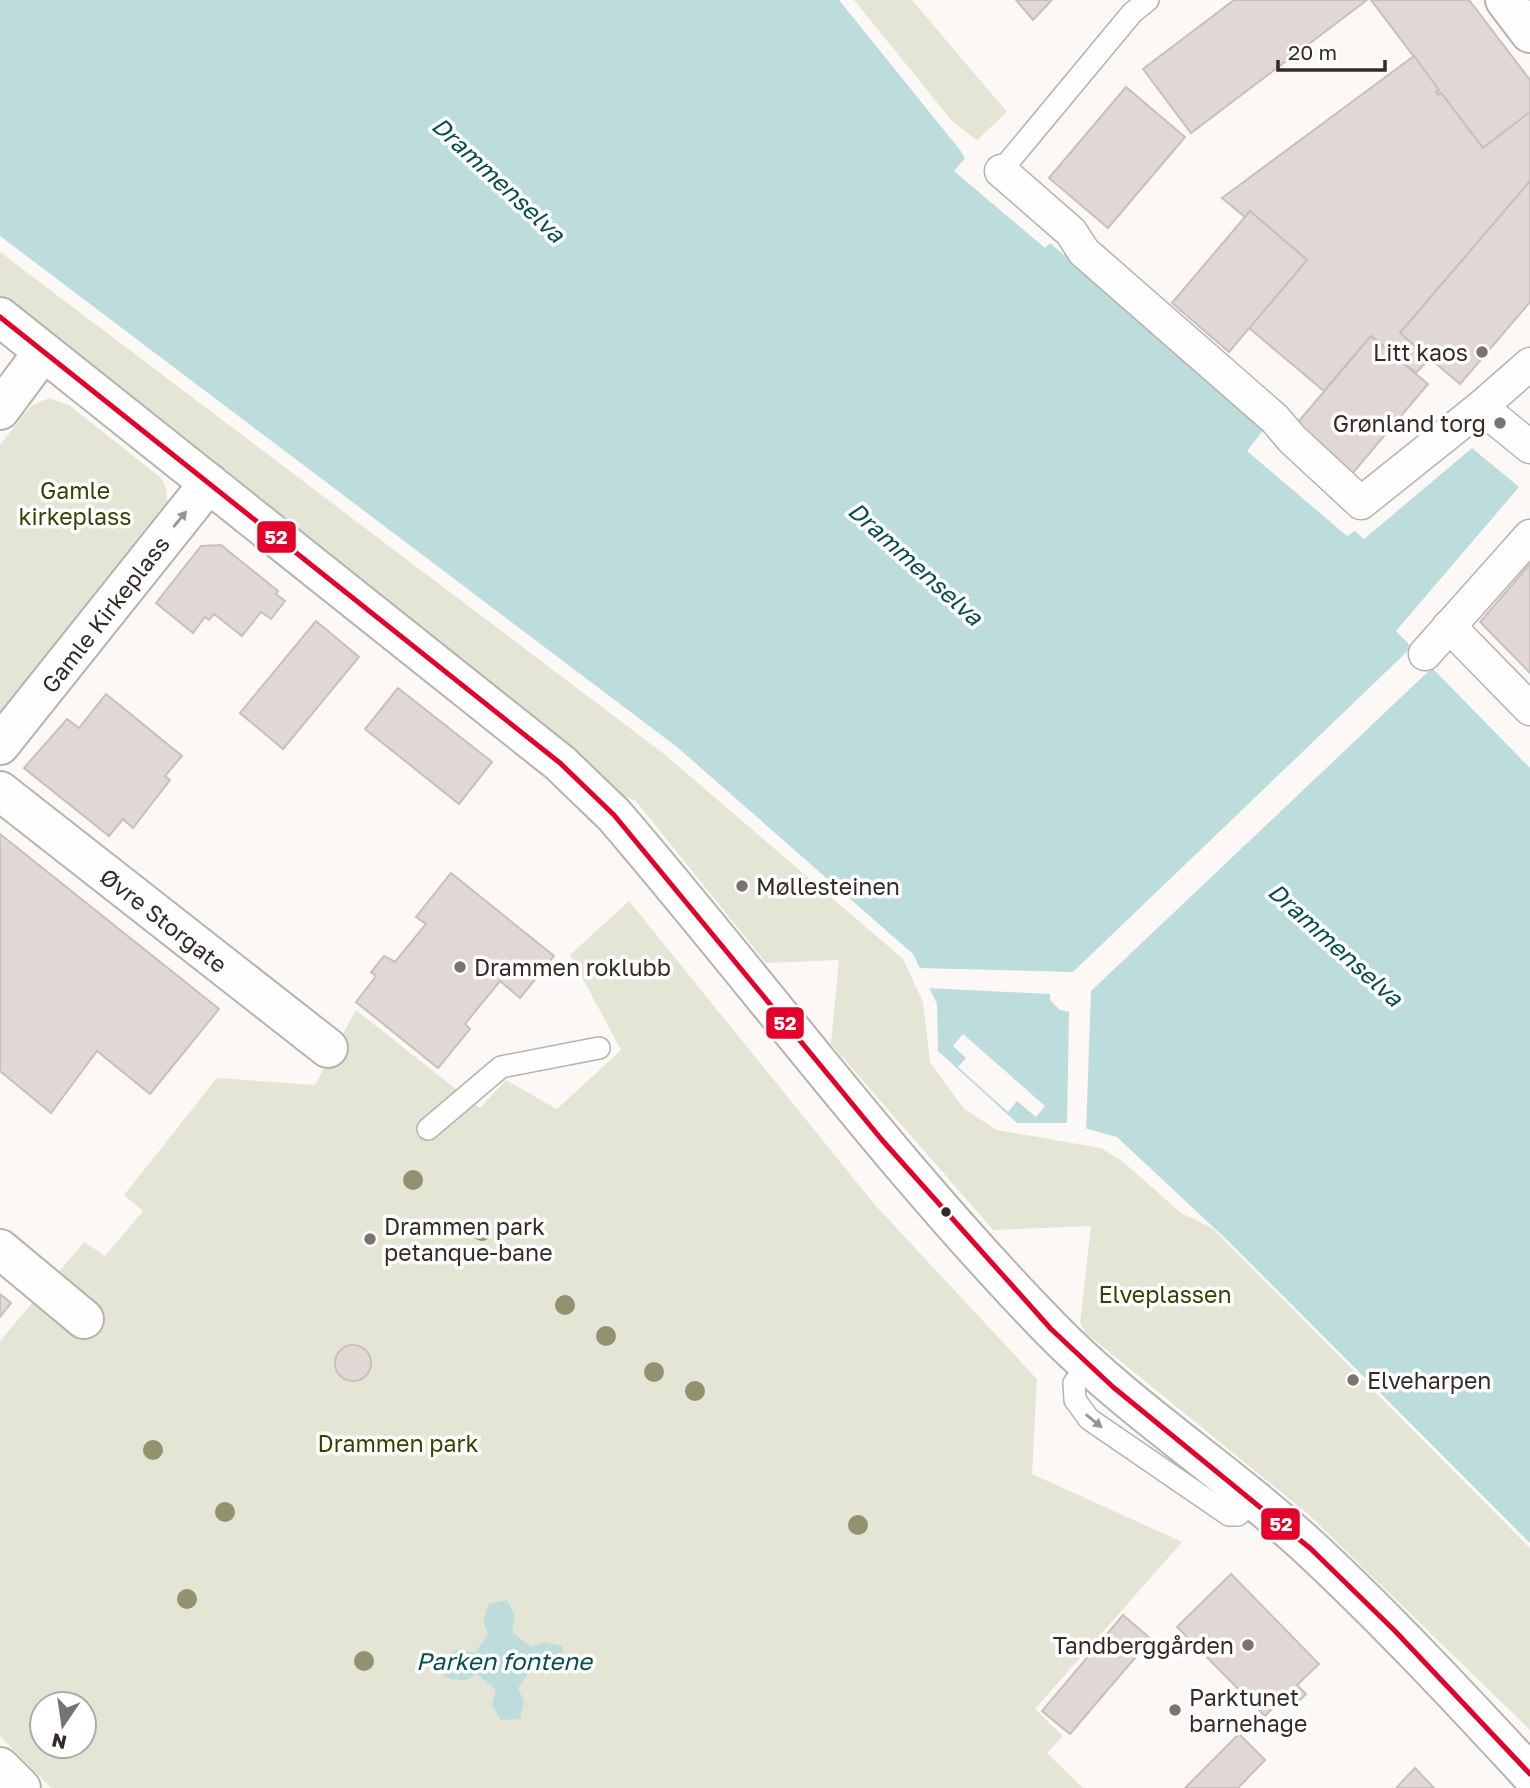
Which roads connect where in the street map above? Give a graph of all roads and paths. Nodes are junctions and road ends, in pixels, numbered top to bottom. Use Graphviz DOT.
graph roads {
  1 [pos="1148,0"];
  2 [pos="1505,0"];
  3 [pos="1530,33"];
  4 [pos="1001,171"];
  5 [pos="0,317"];
  6 [pos="43,352"];
  7 [pos="1530,364"];
  8 [pos="1481,407"];
  9 [pos="0,410"];
  10 [pos="1530,447"];
  11 [pos="209,483"];
  12 [pos="1530,536"];
  13 [pos="1449,626"];
  14 [pos="1425,654"];
  15 [pos="1530,709"];
  16 [pos="0,745"];
  17 [pos="0,791"];
  18 [pos="328,1048"];
  19 [pos="599,1048"];
  20 [pos="428,1129"];
  21 [pos="0,1249"];
  22 [pos="84,1319"];
  23 [pos="0,1767"];
  24 [pos="1530,1774"];
  25 [pos="20,1788"];
  1 -- 4 [label="lane"];
  2 -- 3 [label="street"];
  4 -- 8 [label="street"];
  5 -- 6 [label="street"];
  6 -- 9 [label="street"];
  6 -- 11 [label="street"];
  7 -- 8 [label="street"];
  8 -- 10 [label="street"];
  16 -- 11 [label="street, Gamle Kirkeplass, one-way"];
  11 -- 24 [label="street"];
  12 -- 13 [label="street"];
  13 -- 14 [label="street"];
  13 -- 15 [label="street"];
  17 -- 18 [label="street, Øvre Storgate"];
  19 -- 20 [label="lane"];
  21 -- 22 [label="street"];
  23 -- 25 [label="street"];
}
